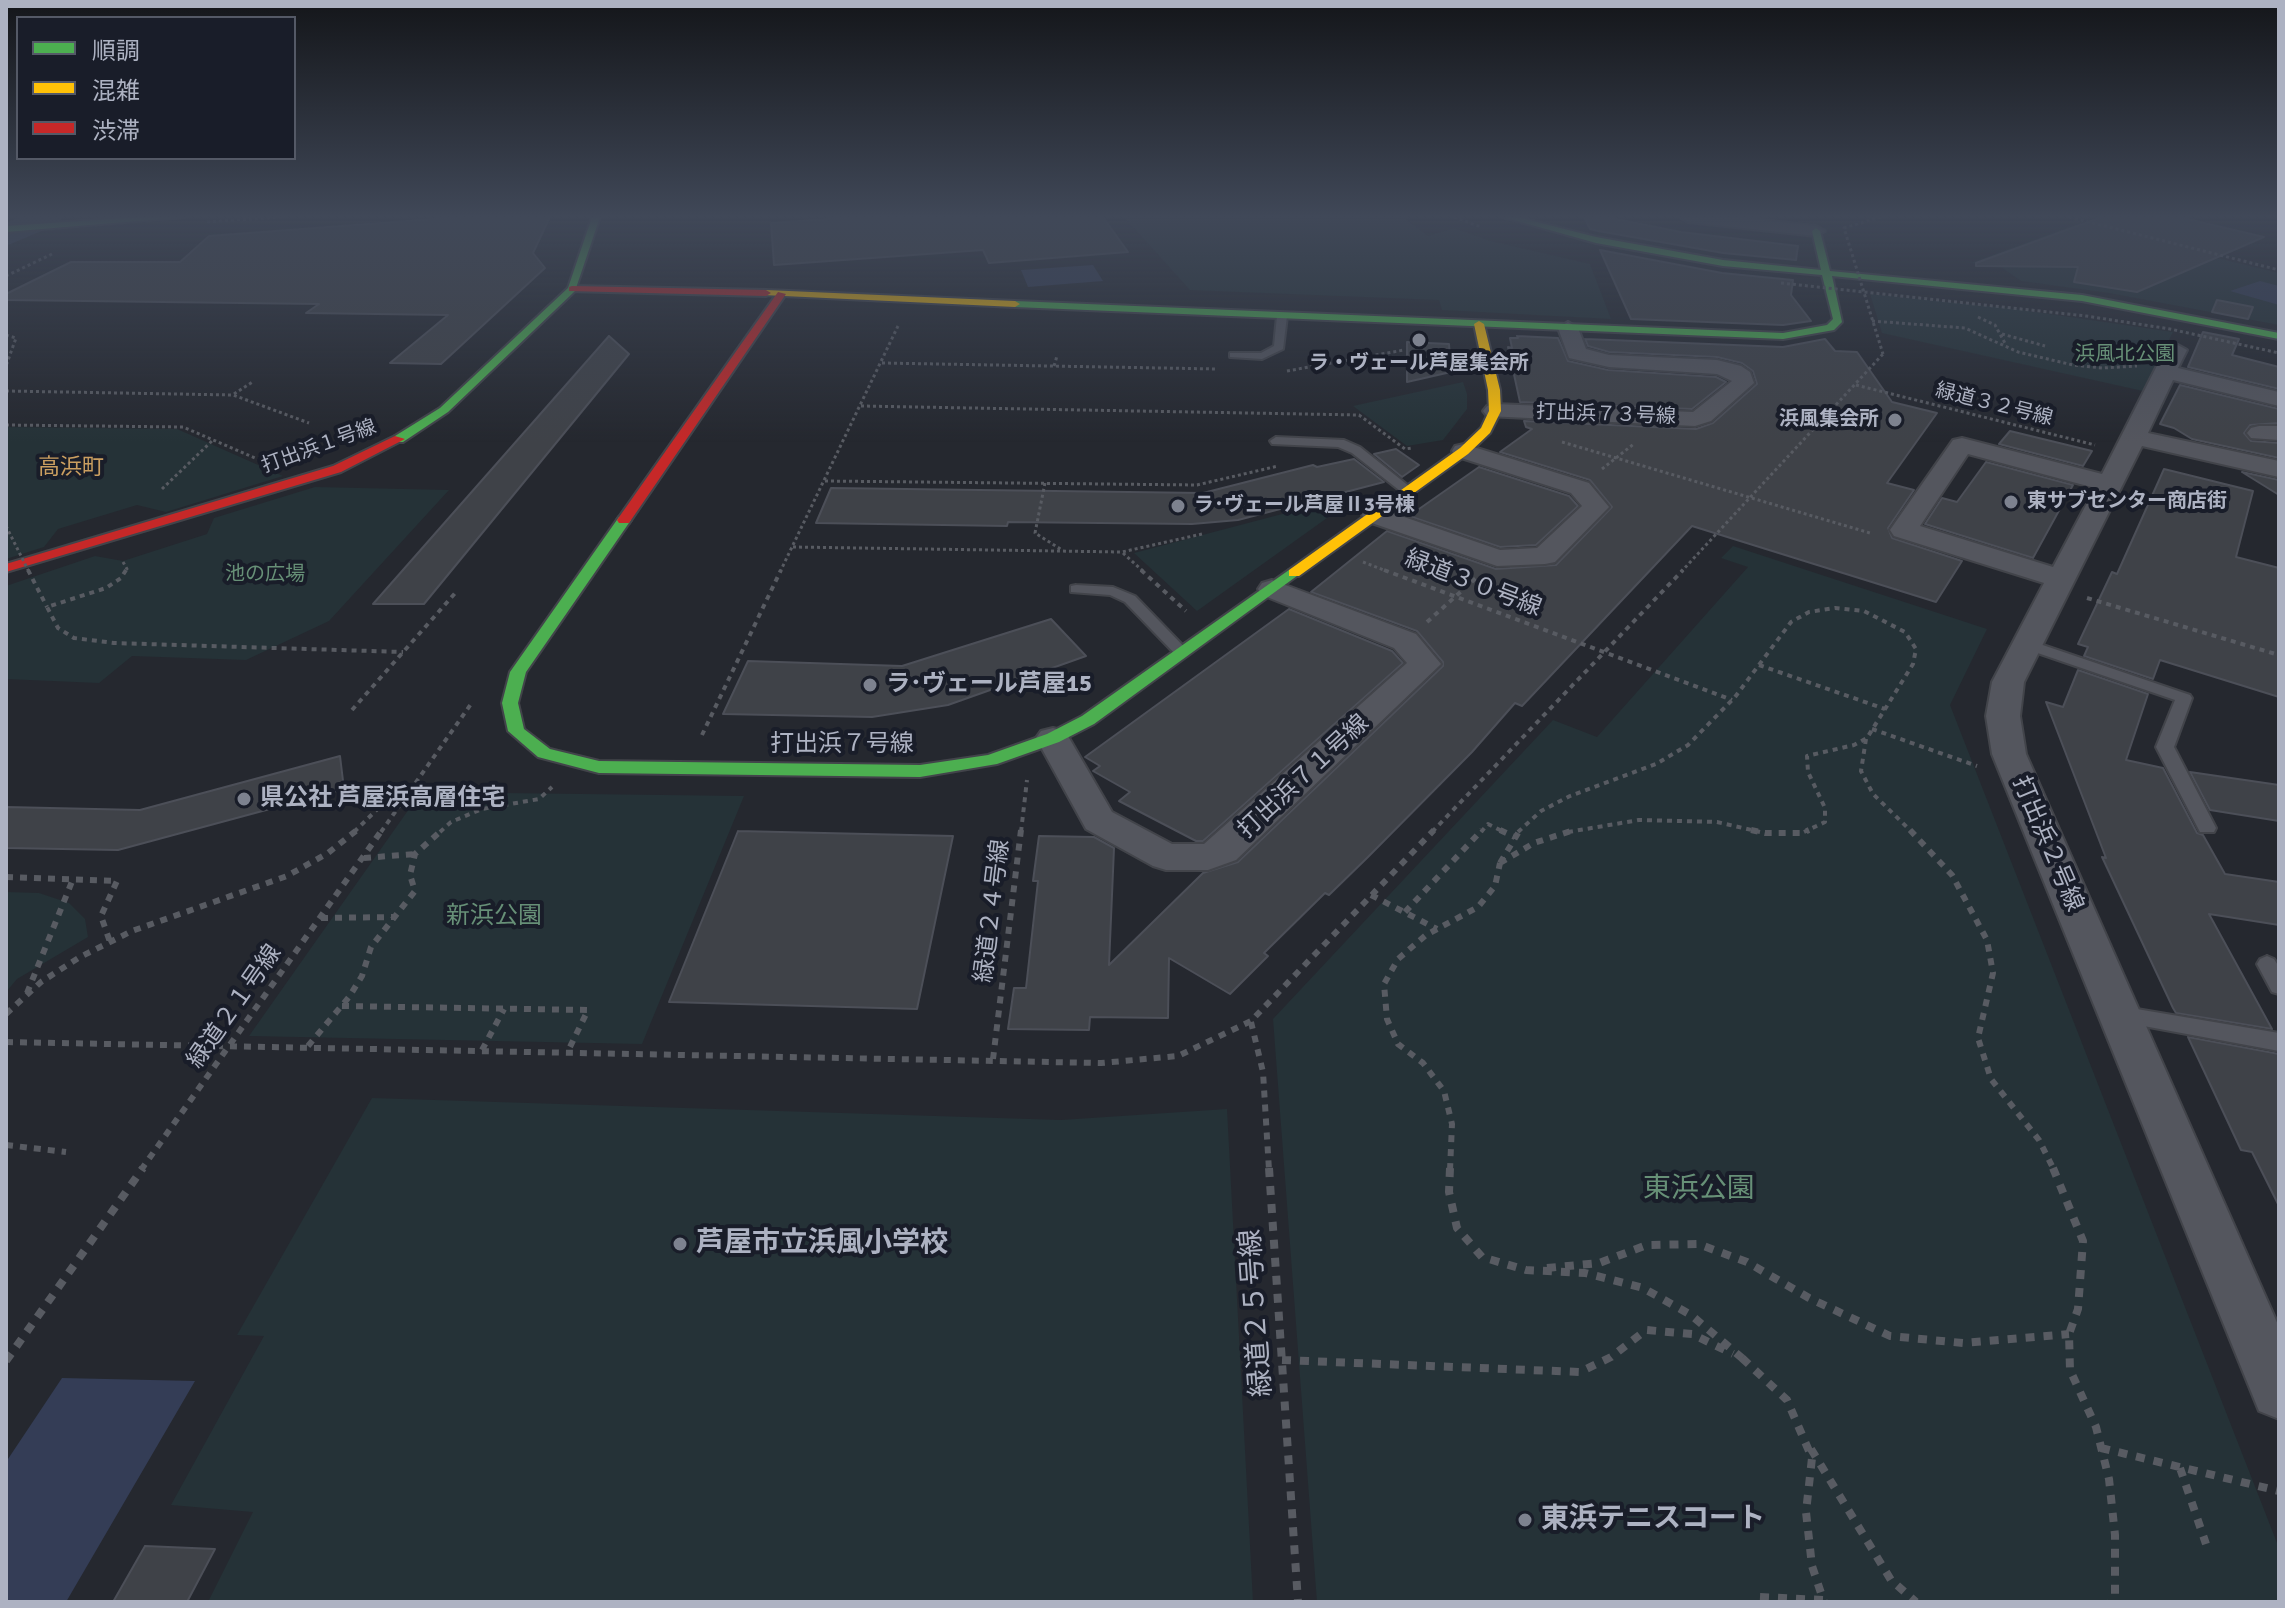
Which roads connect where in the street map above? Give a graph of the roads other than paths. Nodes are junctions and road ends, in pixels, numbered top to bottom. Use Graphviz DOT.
graph roads {
  1 [pos="569,292"];
  2 [pos="699,292"];
  3 [pos="1832,292"];
  4 [pos="2024,292"];
  5 [pos="781,294"];
  6 [pos="1282,316"];
  7 [pos="1479,324"];
  8 [pos="1568,328"];
  9 [pos="2279,336"];
  10 [pos="2176,349"];
  11 [pos="1234,355"];
  12 [pos="2166,372"];
  13 [pos="2279,399"];
  14 [pos="1495,411"];
  15 [pos="1276,441"];
  16 [pos="1464,451"];
  17 [pos="2122,458"];
  18 [pos="2279,469"];
  19 [pos="1409,491"];
  20 [pos="1375,515"];
  21 [pos="6,568"];
  22 [pos="2061,579"];
  23 [pos="1076,589"];
  24 [pos="1272,589"];
  25 [pos="2028,645"];
  26 [pos="1182,653"];
  27 [pos="1053,738"];
  28 [pos="2207,828"];
  29 [pos="2267,964"];
  30 [pos="2279,986"];
  31 [pos="2119,1014"];
  32 [pos="2279,1042"];
  33 [pos="2279,1391"];
  1 -- 21 [label="street, 打出浜１号線"];
  2 -- 5 [label="street"];
  3 -- 8 [label="street"];
  4 -- 9 [label="street"];
  5 -- 6 [label="street"];
  5 -- 27 [label="street, 打出浜７号線"];
  6 -- 7 [label="street"];
  6 -- 11 [label="lane"];
  7 -- 8 [label="street"];
  7 -- 14 [label="street"];
  8 -- 14 [label="street, 打出浜７３号線"];
  10 -- 12 [label="street, 打出浜２号線"];
  12 -- 13 [label="street"];
  12 -- 17 [label="street, 打出浜２号線"];
  14 -- 16 [label="street, 打出浜７号線"];
  15 -- 19 [label="lane"];
  16 -- 19 [label="street, 打出浜７号線"];
  16 -- 20 [label="street"];
  17 -- 18 [label="street"];
  17 -- 22 [label="street, 打出浜２号線"];
  17 -- 22 [label="street"];
  19 -- 20 [label="street, 打出浜７号線"];
  20 -- 24 [label="street, 打出浜７号線"];
  22 -- 25 [label="street, 打出浜２号線"];
  23 -- 26 [label="lane"];
  24 -- 26 [label="street, 打出浜７号線"];
  24 -- 27 [label="street, 打出浜７１号線"];
  25 -- 28 [label="lane"];
  25 -- 31 [label="street, 打出浜２号線"];
  26 -- 27 [label="street, 打出浜７号線"];
  29 -- 30 [label="lane"];
  31 -- 32 [label="lane"];
  31 -- 33 [label="street, 打出浜２号線"];
}
